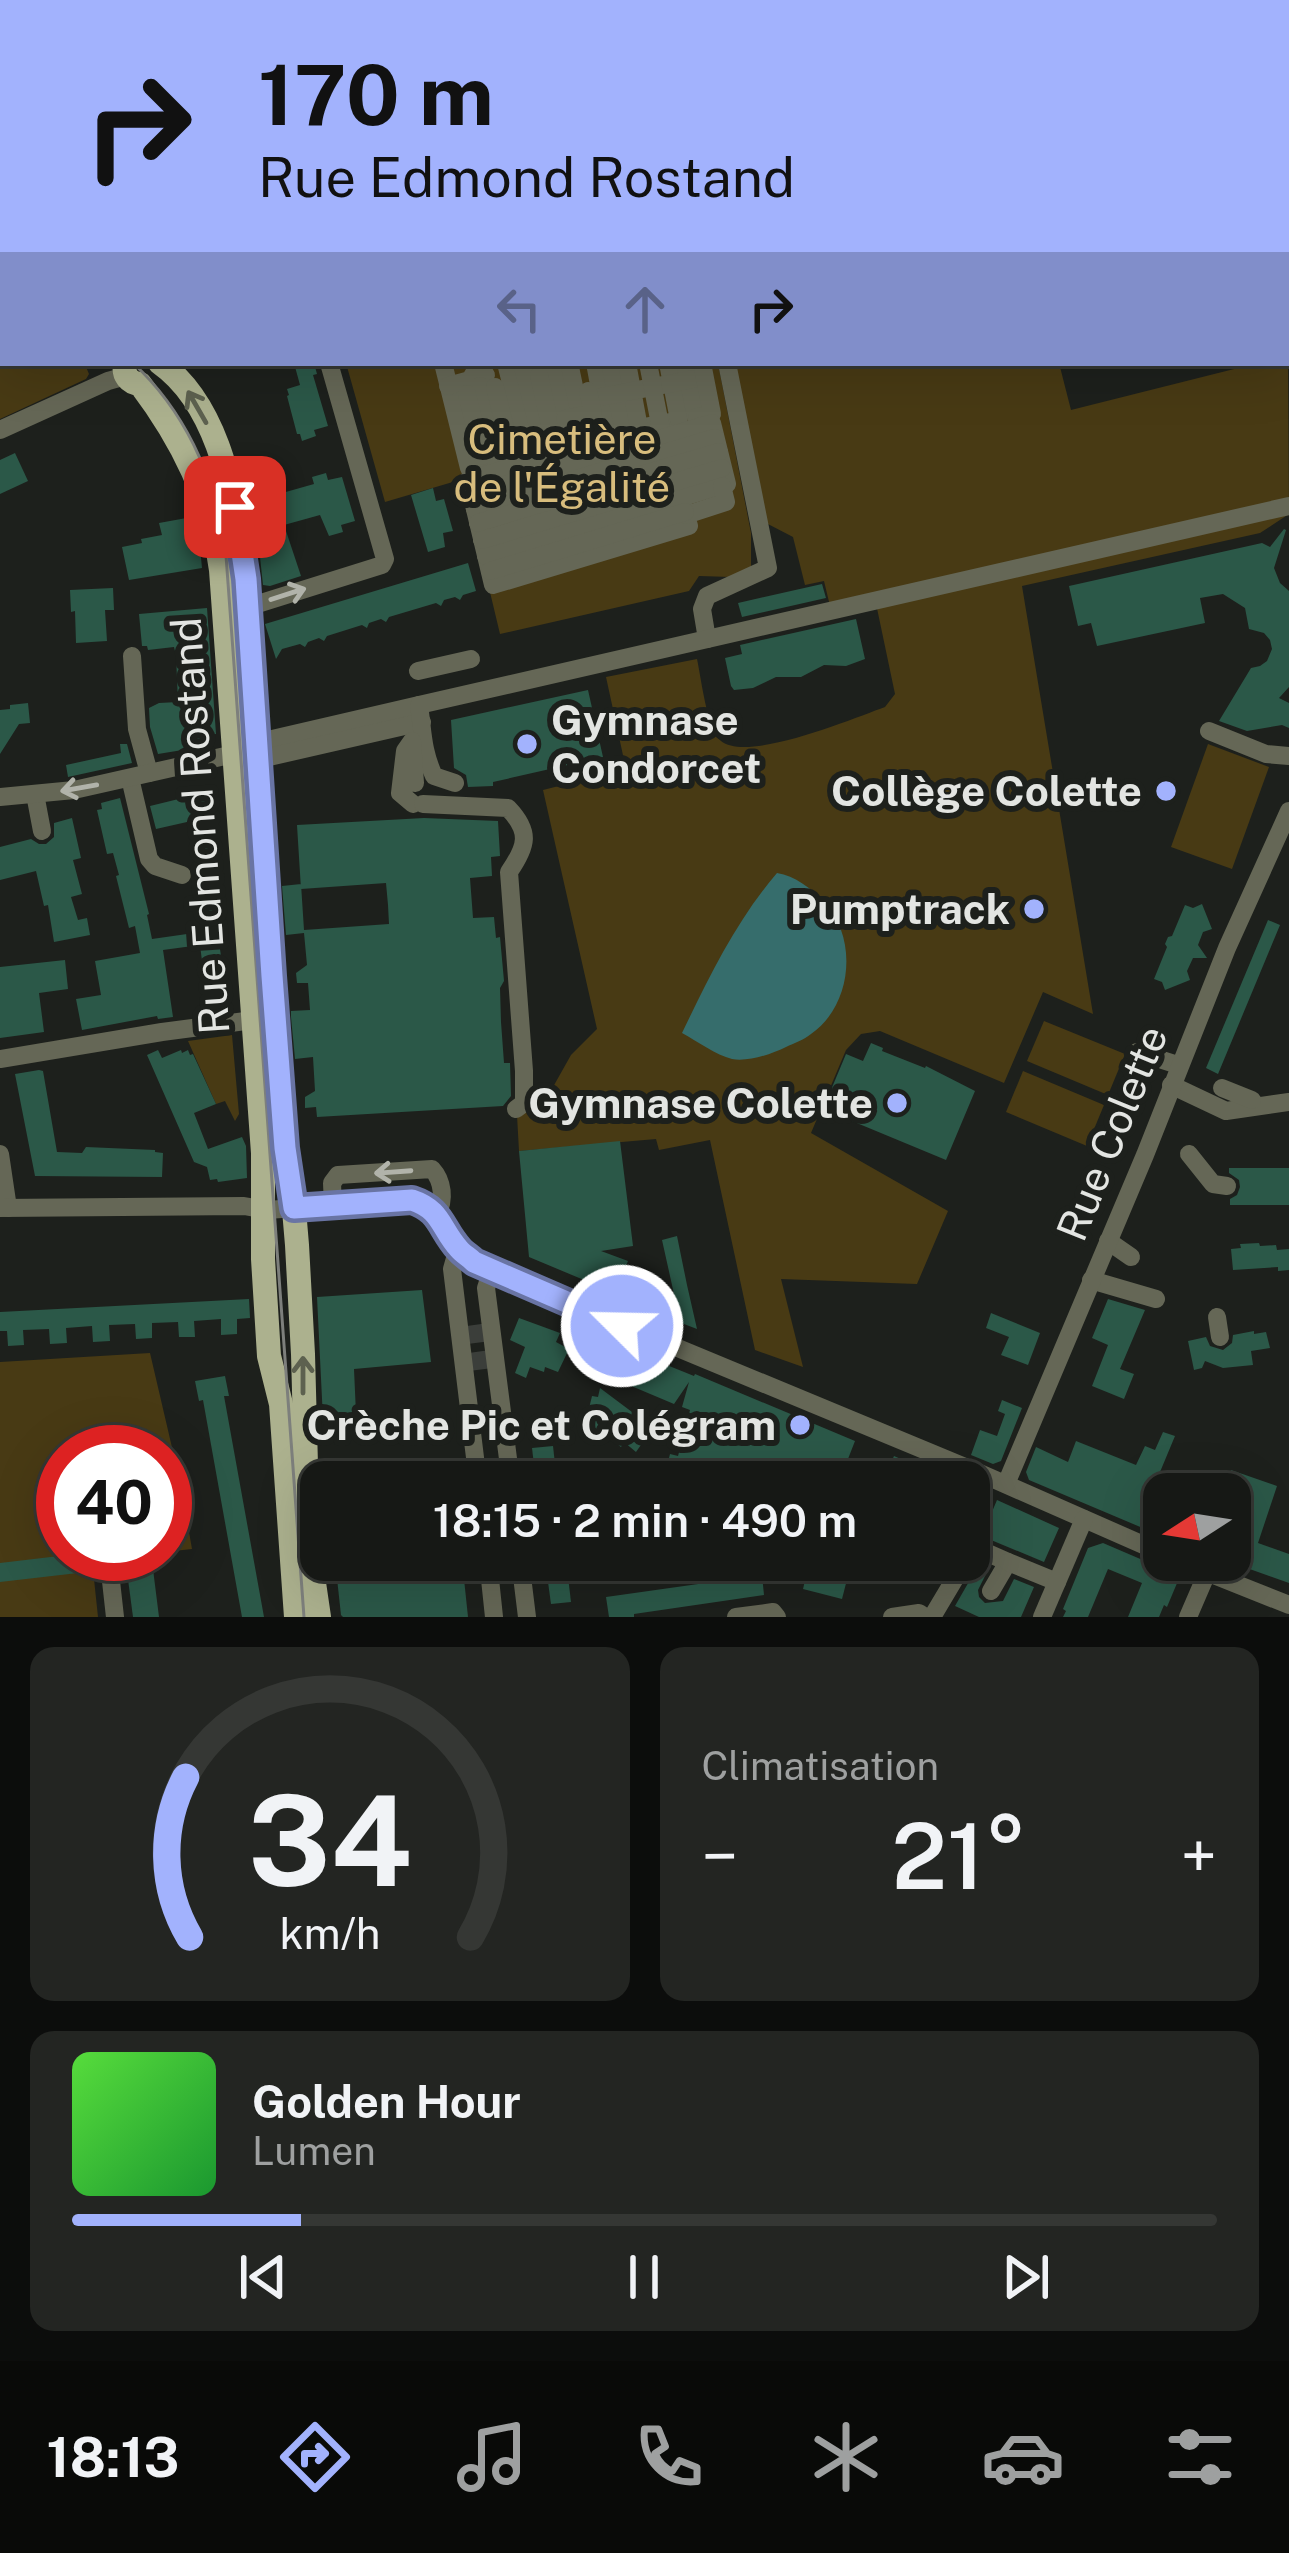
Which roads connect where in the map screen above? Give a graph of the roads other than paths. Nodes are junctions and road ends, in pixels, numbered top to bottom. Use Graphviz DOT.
graph roads {
  1 [pos="159,366"];
  2 [pos="164,366"];
  3 [pos="330,366"];
  4 [pos="466,366"];
  5 [pos="597,366"];
  6 [pos="611,366"];
  7 [pos="626,366"];
  8 [pos="728,366"];
  9 [pos="126,370"];
  10 [pos="507,371"];
  11 [pos="682,374"];
  12 [pos="617,394"];
  13 [pos="488,416"];
  14 [pos="0,430"];
  15 [pos="719,461"];
  16 [pos="601,469"];
  17 [pos="1289,506"];
  18 [pos="480,532"];
  19 [pos="248,607"];
  20 [pos="706,638"];
  21 [pos="738,643"];
  22 [pos="656,652"];
  23 [pos="132,656"];
  24 [pos="471,659"];
  25 [pos="418,671"];
  26 [pos="416,723"];
  27 [pos="1209,731"];
  28 [pos="1268,731"];
  29 [pos="249,753"];
  30 [pos="1284,756"];
  31 [pos="140,776"];
  32 [pos="415,783"];
  33 [pos="455,783"];
  34 [pos="35,794"];
  35 [pos="0,797"];
  36 [pos="1289,812"];
  37 [pos="42,831"];
  38 [pos="1282,843"];
  39 [pos="182,875"];
  40 [pos="254,1020"];
  41 [pos="1138,1052"];
  42 [pos="0,1059"];
  43 [pos="1178,1066"];
  44 [pos="1172,1085"];
  45 [pos="1222,1088"];
  46 [pos="1289,1102"];
  47 [pos="1247,1104"];
  48 [pos="516,1109"];
  49 [pos="0,1154"];
  50 [pos="1189,1154"];
  51 [pos="1227,1186"];
  52 [pos="333,1207"];
  53 [pos="4,1208"];
  54 [pos="294,1208"];
  55 [pos="262,1210"];
  56 [pos="437,1214"];
  57 [pos="1108,1241"];
  58 [pos="458,1248"];
  59 [pos="1131,1257"];
  60 [pos="492,1270"];
  61 [pos="1091,1280"];
  62 [pos="455,1292"];
  63 [pos="1156,1299"];
  64 [pos="488,1301"];
  65 [pos="474,1325"];
  66 [pos="480,1370"];
  67 [pos="500,1399"];
  68 [pos="475,1461"];
  69 [pos="508,1461"];
  70 [pos="1006,1484"];
  71 [pos="1084,1520"];
  72 [pos="1143,1545"];
  73 [pos="990,1554"];
  74 [pos="1008,1562"];
  75 [pos="111,1581"];
  76 [pos="490,1581"];
  77 [pos="523,1581"];
  78 [pos="952,1581"];
  79 [pos="1204,1581"];
  80 [pos="1227,1581"];
  81 [pos="1057,1582"];
  82 [pos="991,1591"];
  83 [pos="1289,1606"];
  84 [pos="115,1617"];
  85 [pos="296,1617"];
  86 [pos="319,1617"];
  87 [pos="494,1617"];
  88 [pos="527,1617"];
  89 [pos="736,1617"];
  90 [pos="777,1617"];
  91 [pos="892,1617"];
  92 [pos="928,1617"];
  93 [pos="1042,1617"];
  94 [pos="1188,1617"];
  1 -- 9 [label="main road"];
  19 -- 2 [label="main road, Rue Edmond Rostand, one-way"];
  19 -- 3 [label="street, one-way"];
  4 -- 10 [label="street"];
  5 -- 12 [label="street"];
  6 -- 12 [label="street"];
  7 -- 12 [label="street"];
  8 -- 20 [label="street"];
  9 -- 14 [label="street"];
  9 -- 29 [label="main road, Rue Edmond Rostand"];
  10 -- 13 [label="street"];
  10 -- 13 [label="street"];
  10 -- 16 [label="street"];
  10 -- 16 [label="street"];
  10 -- 16 [label="street"];
  10 -- 16 [label="street"];
  11 -- 12 [label="street"];
  11 -- 16 [label="street"];
  11 -- 16 [label="street"];
  12 -- 16 [label="street"];
  13 -- 16 [label="street"];
  13 -- 16 [label="street"];
  15 -- 16 [label="street"];
  15 -- 16 [label="street"];
  15 -- 16 [label="street"];
  16 -- 18 [label="street"];
  16 -- 18 [label="street"];
  16 -- 18 [label="street"];
  16 -- 18 [label="street"];
  17 -- 20 [label="street"];
  19 -- 29 [label="main road, Rue Edmond Rostand"];
  20 -- 22 [label="street"];
  21 -- 22 [label="street"];
  22 -- 26 [label="street"];
  23 -- 31 [label="street"];
  24 -- 25 [label="street"];
  26 -- 29 [label="street"];
  26 -- 32 [label="street"];
  26 -- 33 [label="street"];
  26 -- 48 [label="street"];
  27 -- 30 [label="street"];
  28 -- 30 [label="street"];
  29 -- 31 [label="street"];
  29 -- 40 [label="main road, Rue Edmond Rostand"];
  29 -- 54 [label="main road, Rue Edmond Rostand"];
  31 -- 34 [label="street, one-way"];
  31 -- 39 [label="street"];
  34 -- 35 [label="street"];
  34 -- 37 [label="street"];
  36 -- 38 [label="street, Rue Colette"];
  38 -- 43 [label="street, Rue Colette"];
  40 -- 42 [label="street"];
  40 -- 55 [label="main road, Rue Edmond Rostand"];
  41 -- 43 [label="street"];
  43 -- 44 [label="street, Rue Colette"];
  44 -- 47 [label="street"];
  44 -- 57 [label="street, Rue Colette"];
  45 -- 47 [label="street"];
  46 -- 47 [label="street"];
  49 -- 53 [label="street"];
  50 -- 51 [label="street"];
  52 -- 54 [label="street"];
  52 -- 56 [label="street"];
  56 -- 52 [label="street, one-way"];
  53 -- 55 [label="street"];
  54 -- 55 [label="street"];
  86 -- 54 [label="main road, Rue Edmond Rostand, one-way"];
  55 -- 85 [label="main road, Rue Edmond Rostand"];
  56 -- 58 [label="street"];
  57 -- 59 [label="street"];
  57 -- 61 [label="street, Rue Colette"];
  58 -- 60 [label="street"];
  58 -- 62 [label="street"];
  60 -- 64 [label="street"];
  60 -- 70 [label="street"];
  61 -- 63 [label="street"];
  61 -- 70 [label="street, Rue Colette"];
  62 -- 64 [label="street"];
  62 -- 68 [label="street"];
  64 -- 65 [label="street"];
  64 -- 67 [label="street"];
  66 -- 67 [label="street"];
  67 -- 69 [label="street"];
  70 -- 71 [label="street"];
  71 -- 72 [label="street"];
  71 -- 81 [label="street"];
  73 -- 74 [label="street"];
  74 -- 81 [label="street"];
  74 -- 82 [label="street"];
  75 -- 84 [label="street"];
  76 -- 87 [label="street"];
  77 -- 88 [label="street"];
  78 -- 92 [label="street"];
  79 -- 94 [label="street"];
  80 -- 83 [label="street"];
  81 -- 93 [label="street"];
  89 -- 90 [label="street"];
  91 -- 92 [label="street"];
}
